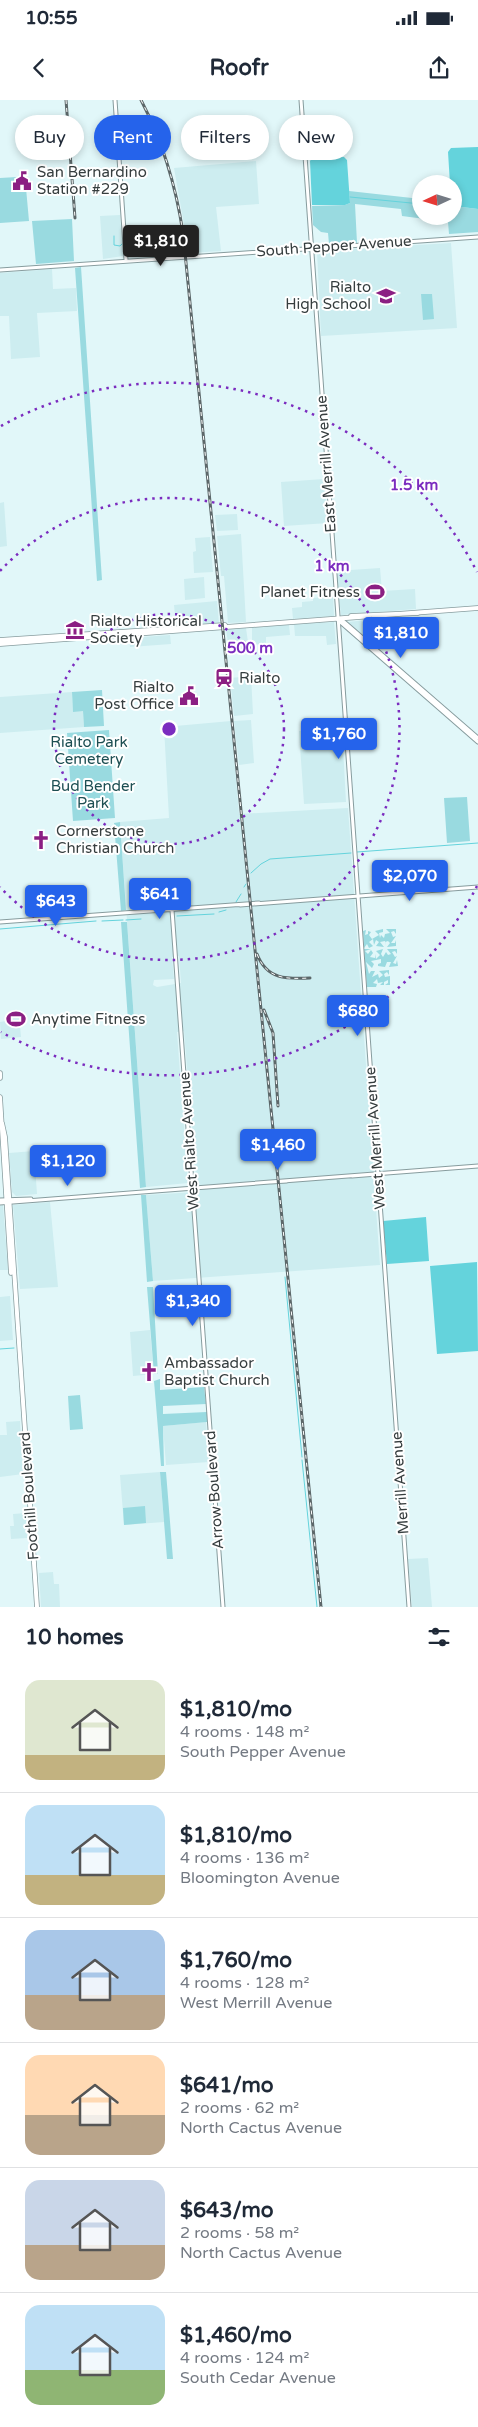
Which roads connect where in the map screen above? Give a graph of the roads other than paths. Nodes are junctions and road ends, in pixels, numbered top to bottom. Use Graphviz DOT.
graph roads {
  1 [pos="115,100"];
  2 [pos="301,100"];
  3 [pos="478,237"];
  4 [pos="312,248"];
  5 [pos="126,260"];
  6 [pos="0,270"];
  7 [pos="478,608"];
  8 [pos="418,613"];
  9 [pos="337,618"];
  10 [pos="347,619"];
  11 [pos="347,624"];
  12 [pos="126,633"];
  13 [pos="0,640"];
  14 [pos="0,644"];
  15 [pos="478,738"];
  16 [pos="478,742"];
  17 [pos="478,888"];
  18 [pos="357,896"];
  19 [pos="172,910"];
  20 [pos="0,922"];
  21 [pos="0,1073"];
  22 [pos="0,1078"];
  23 [pos="0,1097"];
  24 [pos="2,1123"];
  25 [pos="0,1130"];
  26 [pos="5,1147"];
  27 [pos="2,1155"];
  28 [pos="478,1166"];
  29 [pos="7,1170"];
  30 [pos="377,1174"];
  31 [pos="192,1188"];
  32 [pos="0,1201"];
  33 [pos="7,1201"];
  34 [pos="391,1359"];
  35 [pos="206,1372"];
  36 [pos="37,1607"];
  37 [pos="223,1607"];
  38 [pos="409,1607"];
  1 -- 5 [label="main road"];
  2 -- 4 [label="main road, East Merrill Avenue"];
  3 -- 4 [label="main road, South Pepper Avenue"];
  4 -- 5 [label="main road, South Pepper Avenue"];
  4 -- 9 [label="main road, East Merrill Avenue"];
  5 -- 6 [label="main road, South Pepper Avenue"];
  7 -- 8 [label="main road"];
  8 -- 9 [label="main road"];
  8 -- 10 [label="main road"];
  9 -- 10 [label="main road"];
  9 -- 11 [label="main road"];
  9 -- 12 [label="main road"];
  9 -- 16 [label="main road"];
  9 -- 18 [label="main road, West Merrill Avenue"];
  10 -- 11 [label="main road"];
  11 -- 15 [label="main road"];
  12 -- 13 [label="main road"];
  12 -- 14 [label="main road"];
  17 -- 18 [label="main road"];
  18 -- 19 [label="main road"];
  18 -- 30 [label="main road, West Merrill Avenue"];
  19 -- 20 [label="main road"];
  19 -- 31 [label="main road, West Rialto Avenue"];
  21 -- 22 [label="main road"];
  23 -- 24 [label="main road"];
  24 -- 25 [label="main road"];
  24 -- 26 [label="main road"];
  25 -- 26 [label="main road"];
  25 -- 27 [label="main road"];
  26 -- 29 [label="main road"];
  27 -- 29 [label="main road"];
  27 -- 33 [label="main road"];
  28 -- 30 [label="main road"];
  29 -- 33 [label="main road"];
  30 -- 31 [label="main road"];
  30 -- 34 [label="main road, West Merrill Avenue"];
  31 -- 33 [label="main road"];
  31 -- 35 [label="main road, West Rialto Avenue"];
  32 -- 33 [label="main road"];
  33 -- 36 [label="main road, Foothill Boulevard"];
  34 -- 38 [label="main road, Merrill Avenue"];
  35 -- 37 [label="main road, Arrow Boulevard"];
}
